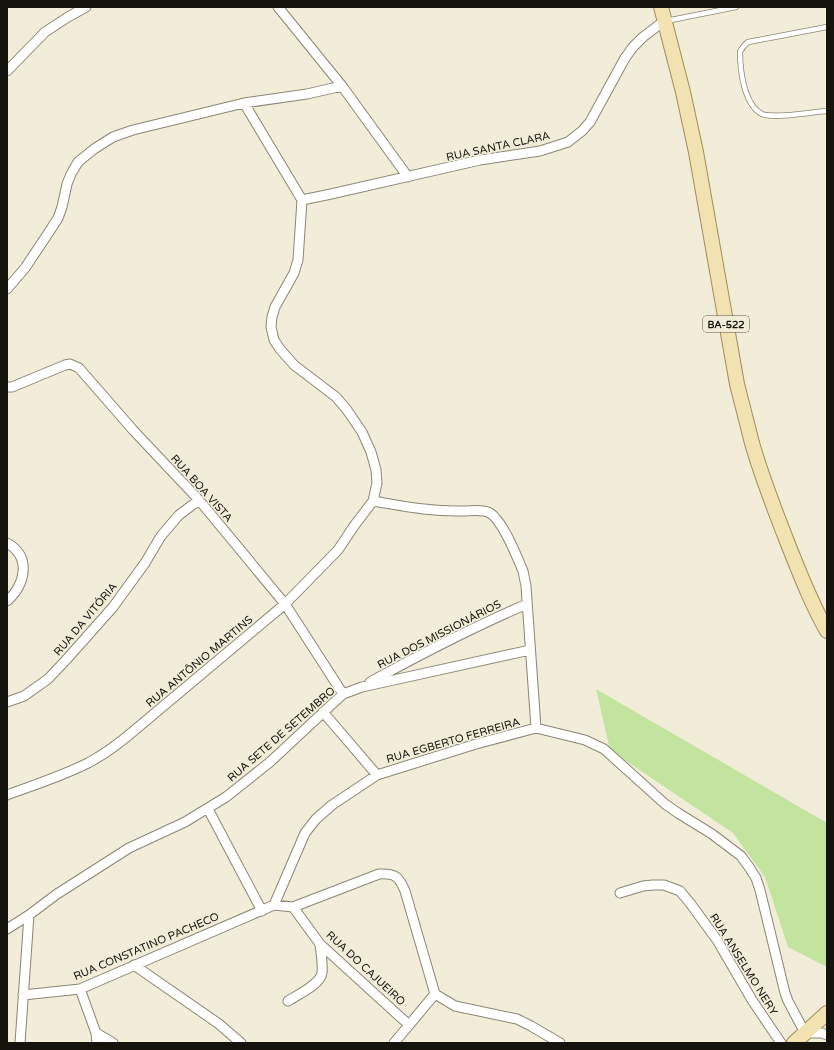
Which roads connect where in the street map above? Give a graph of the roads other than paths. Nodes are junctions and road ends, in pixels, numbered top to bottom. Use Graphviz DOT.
graph roads {
  1 [pos="86,7"];
  2 [pos="278,7"];
  3 [pos="661,7"];
  4 [pos="736,7"];
  5 [pos="664,21"];
  6 [pos="827,27"];
  7 [pos="7,71"];
  8 [pos="342,86"];
  9 [pos="244,103"];
  10 [pos="827,111"];
  11 [pos="408,177"];
  12 [pos="302,200"];
  13 [pos="7,289"];
  14 [pos="7,387"];
  15 [pos="199,500"];
  16 [pos="373,501"];
  17 [pos="7,543"];
  18 [pos="7,602"];
  19 [pos="285,604"];
  20 [pos="527,604"];
  21 [pos="827,631"];
  22 [pos="530,650"];
  23 [pos="362,687"];
  24 [pos="343,694"];
  25 [pos="7,702"];
  26 [pos="324,712"];
  27 [pos="536,728"];
  28 [pos="377,775"];
  29 [pos="7,795"];
  30 [pos="208,809"];
  31 [pos="620,893"];
  32 [pos="274,905"];
  33 [pos="293,907"];
  34 [pos="262,911"];
  35 [pos="30,915"];
  36 [pos="7,929"];
  37 [pos="320,944"];
  38 [pos="134,965"];
  39 [pos="80,989"];
  40 [pos="435,994"];
  41 [pos="23,995"];
  42 [pos="288,1001"];
  43 [pos="827,1013"];
  44 [pos="409,1025"];
  45 [pos="96,1033"];
  46 [pos="805,1033"];
  47 [pos="826,1033"];
  48 [pos="20,1043"];
  49 [pos="97,1043"];
  50 [pos="112,1043"];
  51 [pos="241,1043"];
  52 [pos="394,1043"];
  53 [pos="560,1043"];
  54 [pos="781,1043"];
  55 [pos="794,1043"];
  1 -- 7 [label="street"];
  2 -- 8 [label="street"];
  3 -- 5 [label="main road, BA-522"];
  4 -- 5 [label="lane"];
  5 -- 11 [label="street, RUA SANTA CLARA"];
  5 -- 21 [label="main road, BA-522"];
  6 -- 10 [label="lane"];
  8 -- 9 [label="street"];
  8 -- 11 [label="street"];
  9 -- 12 [label="street"];
  9 -- 13 [label="street"];
  11 -- 12 [label="street, RUA SANTA CLARA"];
  12 -- 16 [label="street"];
  14 -- 15 [label="street, RUA BOA VISTA"];
  15 -- 19 [label="street, RUA BOA VISTA"];
  15 -- 25 [label="street, RUA DA VITÓRIA"];
  16 -- 19 [label="street, RUA ANTÔNIO MARTINS"];
  16 -- 20 [label="street"];
  17 -- 18 [label="street"];
  19 -- 24 [label="street, RUA BOA VISTA"];
  19 -- 29 [label="street, RUA ANTÔNIO MARTINS"];
  20 -- 22 [label="street"];
  20 -- 23 [label="street, RUA DOS MISSIONÁRIOS"];
  22 -- 23 [label="street, RUA SETE DE SETEMBRO"];
  22 -- 27 [label="street"];
  23 -- 24 [label="street, RUA SETE DE SETEMBRO"];
  24 -- 26 [label="street, RUA SETE DE SETEMBRO"];
  26 -- 28 [label="street"];
  26 -- 30 [label="street, RUA SETE DE SETEMBRO"];
  27 -- 28 [label="street, RUA EGBERTO FERREIRA"];
  27 -- 46 [label="street, RUA EGBERTO FERREIRA"];
  28 -- 32 [label="street, RUA EGBERTO FERREIRA"];
  30 -- 34 [label="street"];
  30 -- 35 [label="street, RUA SETE DE SETEMBRO"];
  31 -- 54 [label="street, RUA ANSELMO NERY"];
  32 -- 33 [label="street"];
  32 -- 34 [label="street, RUA CONSTATINO PACHECO"];
  33 -- 37 [label="street, RUA DO CAJUEIRO"];
  33 -- 40 [label="street"];
  34 -- 38 [label="street, RUA CONSTATINO PACHECO"];
  35 -- 36 [label="street, RUA SETE DE SETEMBRO"];
  35 -- 41 [label="street"];
  37 -- 42 [label="street"];
  37 -- 44 [label="street, RUA DO CAJUEIRO"];
  38 -- 39 [label="street, RUA CONSTATINO PACHECO"];
  38 -- 51 [label="street"];
  39 -- 41 [label="street, RUA CONSTATINO PACHECO"];
  39 -- 45 [label="street"];
  40 -- 44 [label="street"];
  40 -- 53 [label="street"];
  41 -- 48 [label="street"];
  43 -- 46 [label="main road"];
  44 -- 52 [label="street"];
  45 -- 49 [label="street"];
  45 -- 50 [label="street"];
  46 -- 47 [label="street"];
  46 -- 55 [label="main road"];
}
